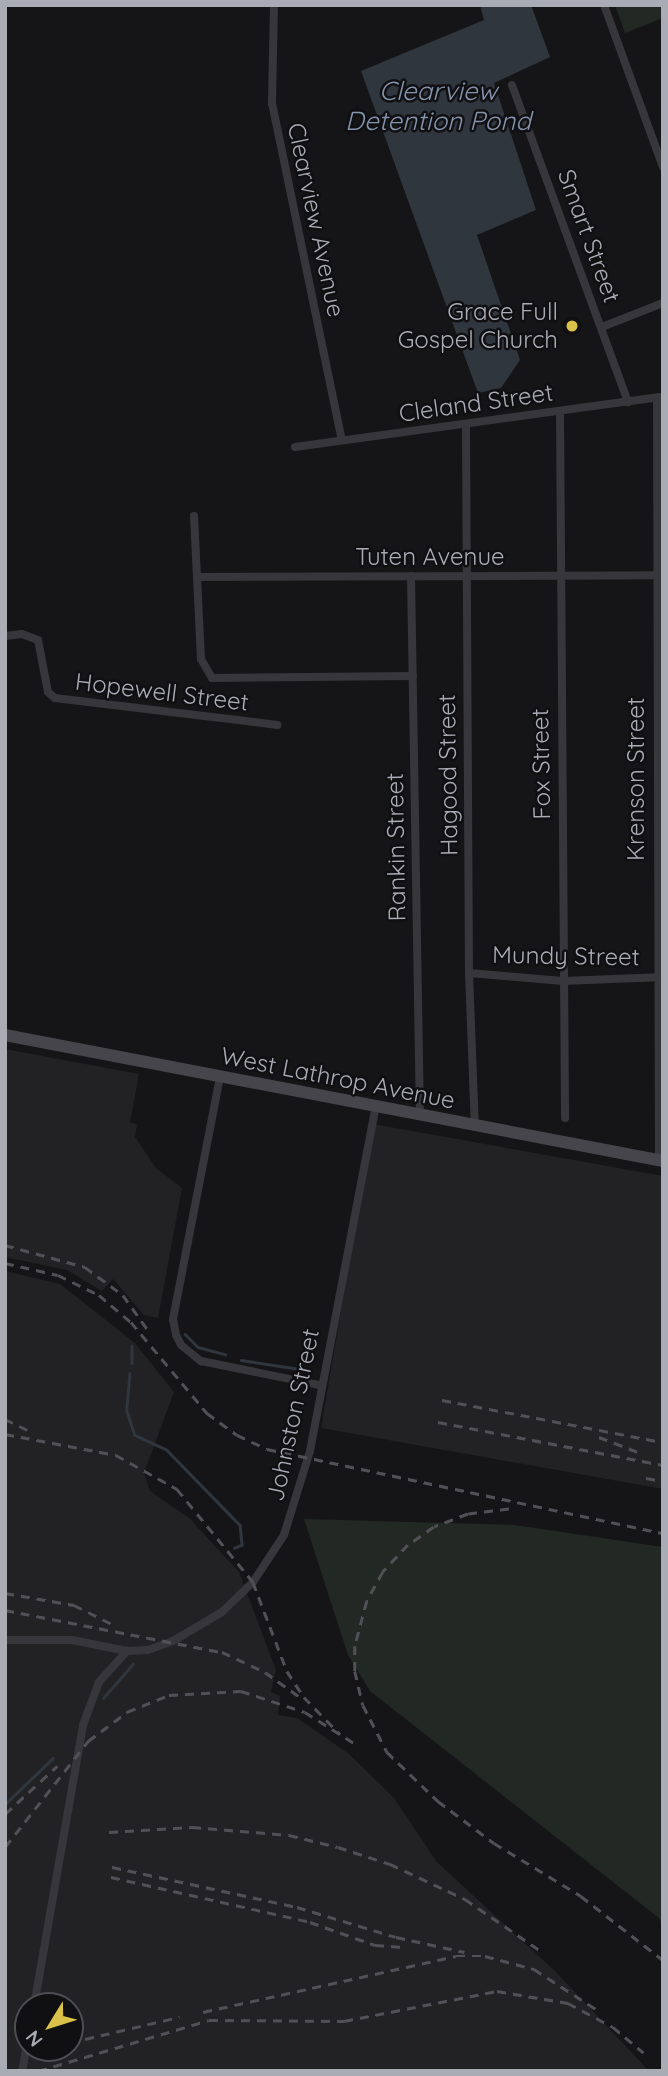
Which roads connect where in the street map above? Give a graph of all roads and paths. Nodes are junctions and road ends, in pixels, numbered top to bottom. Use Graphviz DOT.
graph roads {
  1 [pos="274,5"];
  2 [pos="604,5"];
  3 [pos="513,85"];
  4 [pos="663,167"];
  5 [pos="663,303"];
  6 [pos="602,327"];
  7 [pos="660,397"];
  8 [pos="628,402"];
  9 [pos="560,411"];
  10 [pos="466,424"];
  11 [pos="342,440"];
  12 [pos="295,447"];
  13 [pos="194,516"];
  14 [pos="659,575"];
  15 [pos="411,576"];
  16 [pos="465,576"];
  17 [pos="197,577"];
  18 [pos="559,577"];
  19 [pos="5,636"];
  20 [pos="413,676"];
  21 [pos="277,725"];
  22 [pos="469,973"];
  23 [pos="659,977"];
  24 [pos="562,981"];
  25 [pos="5,1035"];
  26 [pos="220,1077"];
  27 [pos="376,1106"];
  28 [pos="420,1117"];
  29 [pos="565,1118"];
  30 [pos="475,1126"];
  31 [pos="661,1160"];
  32 [pos="319,1385"];
  33 [pos="5,1640"];
  34 [pos="127,1651"];
  35 [pos="36,1992"];
  1 -- 11 [label="street, Clearview Avenue"];
  2 -- 4 [label="street"];
  3 -- 6 [label="street, Smart Street"];
  5 -- 6 [label="street"];
  6 -- 8 [label="street, Smart Street"];
  7 -- 8 [label="street, Cleland Street"];
  7 -- 14 [label="street, Krenson Street"];
  8 -- 9 [label="street, Cleland Street"];
  9 -- 10 [label="street, Cleland Street"];
  9 -- 18 [label="street, Fox Street"];
  10 -- 11 [label="street, Cleland Street"];
  10 -- 16 [label="street, Hagood Street"];
  11 -- 12 [label="street, Cleland Street"];
  13 -- 17 [label="street"];
  14 -- 18 [label="street, Tuten Avenue"];
  14 -- 23 [label="street, Krenson Street"];
  15 -- 16 [label="street, Tuten Avenue"];
  15 -- 17 [label="street, Tuten Avenue"];
  15 -- 20 [label="street, Rankin Street"];
  16 -- 18 [label="street, Tuten Avenue"];
  16 -- 22 [label="street, Hagood Street"];
  17 -- 20 [label="street, Hopewell Street"];
  18 -- 24 [label="street, Fox Street"];
  19 -- 21 [label="street, Hopewell Street"];
  20 -- 28 [label="street, Rankin Street"];
  22 -- 24 [label="street, Mundy Street"];
  22 -- 30 [label="street, Hagood Street"];
  23 -- 24 [label="street, Mundy Street"];
  23 -- 31 [label="street, Krenson Street"];
  24 -- 29 [label="street, Fox Street"];
  25 -- 26 [label="street, West Lathrop Avenue"];
  26 -- 27 [label="street, West Lathrop Avenue"];
  26 -- 32 [label="street"];
  27 -- 28 [label="street, West Lathrop Avenue"];
  27 -- 32 [label="street, Johnston Street"];
  28 -- 30 [label="street, West Lathrop Avenue"];
  30 -- 31 [label="street, West Lathrop Avenue"];
  32 -- 34 [label="street, Johnston Street"];
  33 -- 34 [label="street"];
  34 -- 35 [label="street"];
}
